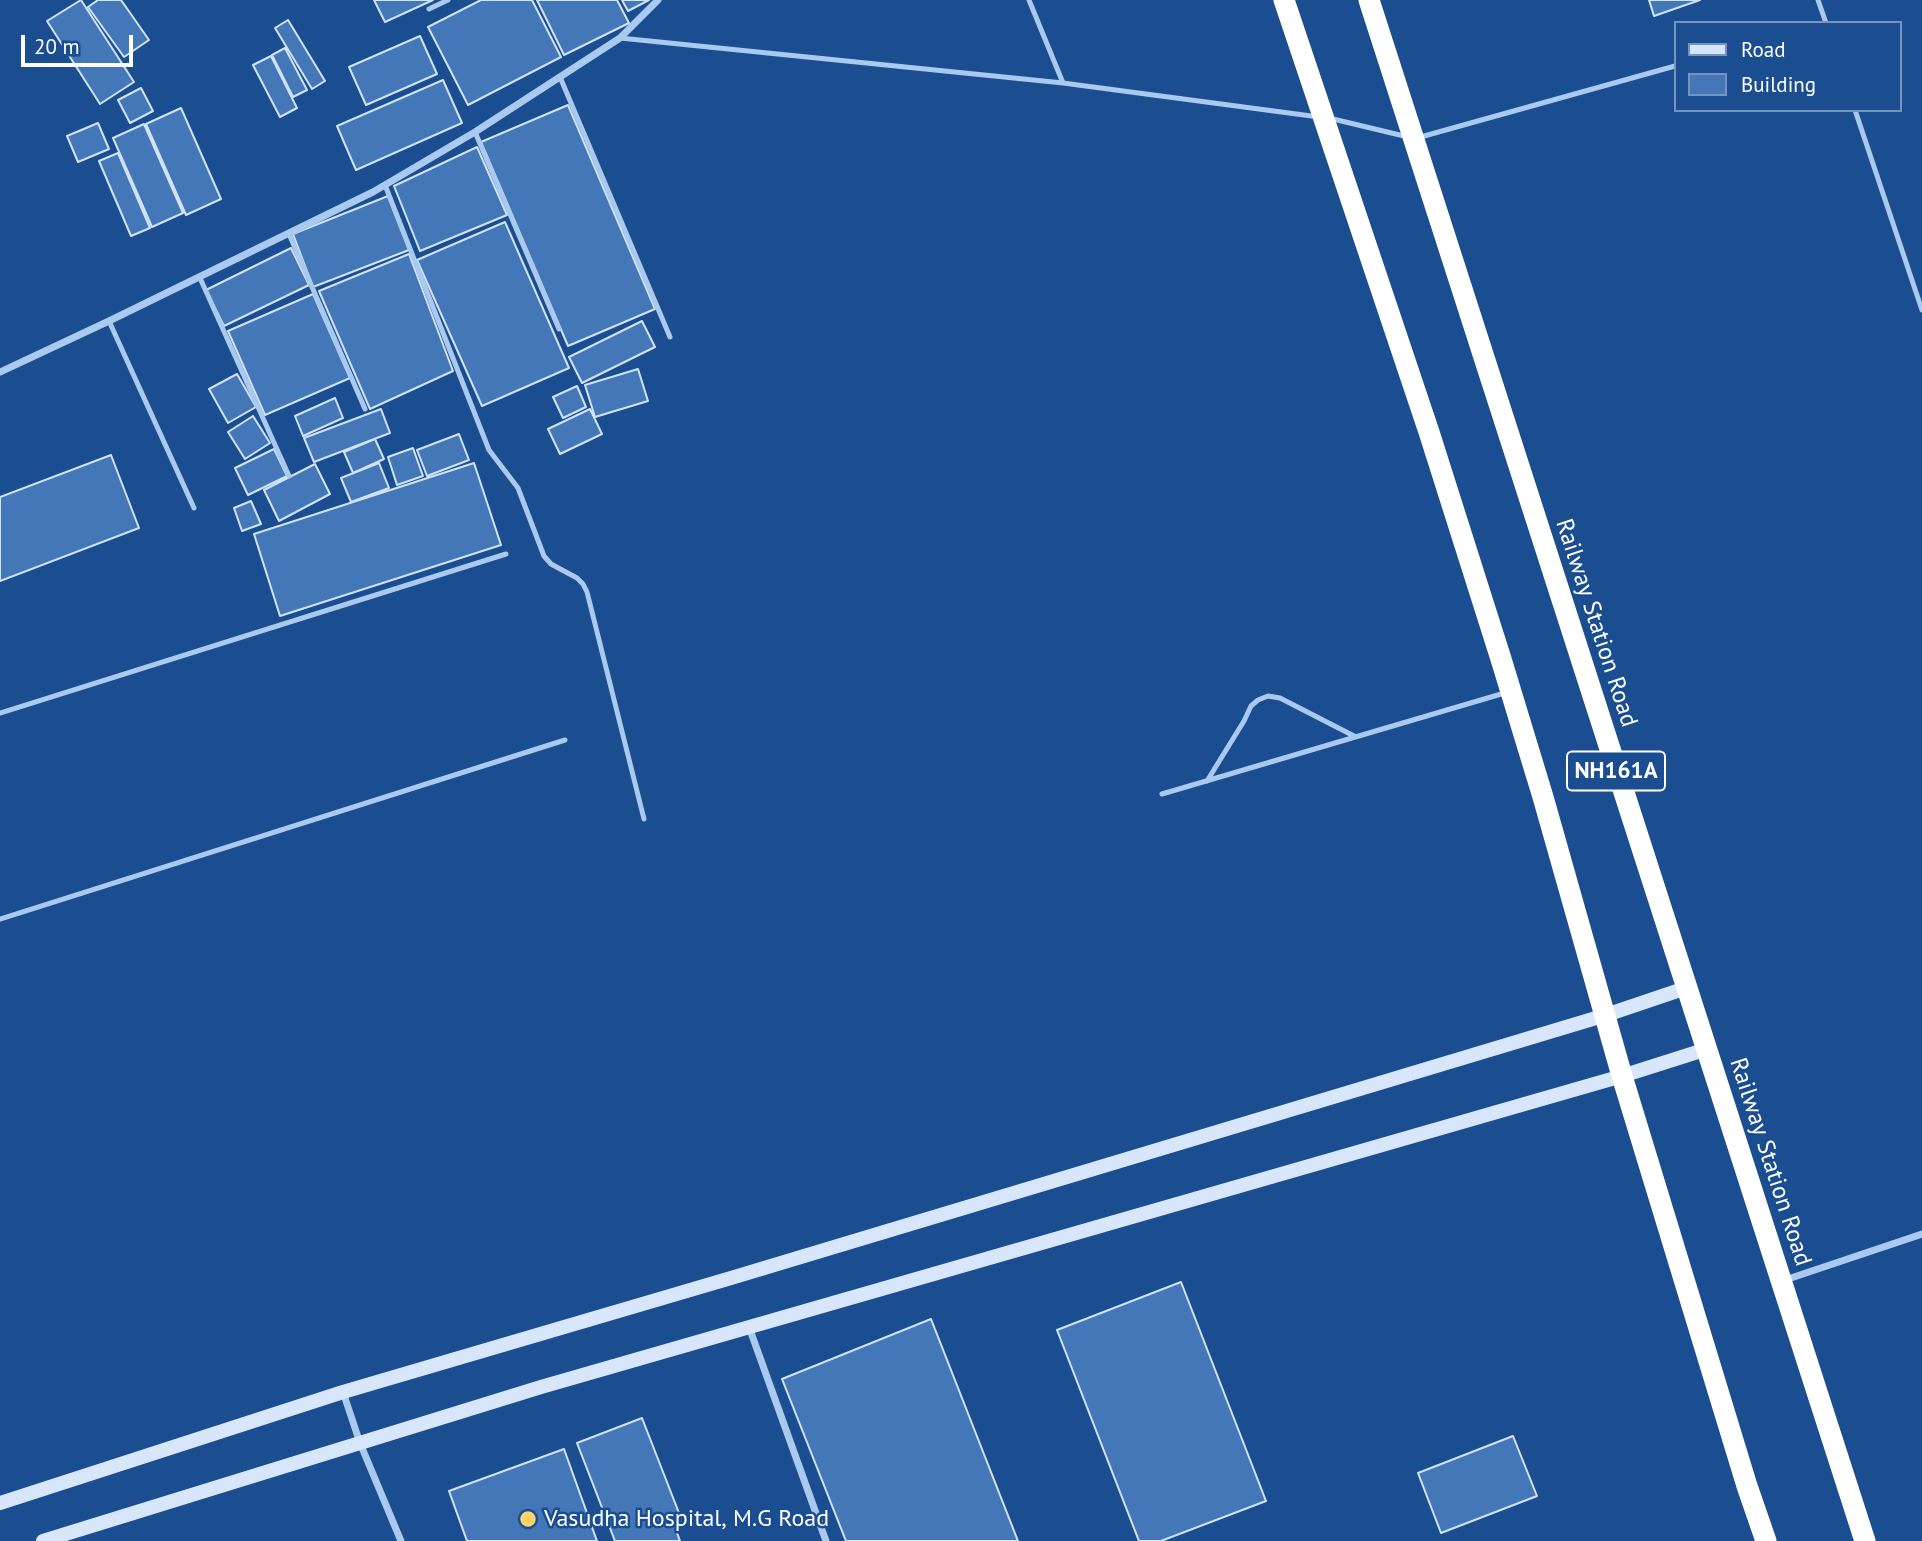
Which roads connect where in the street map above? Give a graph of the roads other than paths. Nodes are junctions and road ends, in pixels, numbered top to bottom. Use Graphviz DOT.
graph roads {
  1 [pos="448,0"];
  2 [pos="657,0"];
  3 [pos="1029,0"];
  4 [pos="1284,0"];
  5 [pos="1369,0"];
  6 [pos="1818,0"];
  7 [pos="429,9"];
  8 [pos="1825,21"];
  9 [pos="620,38"];
  10 [pos="1674,66"];
  11 [pos="560,77"];
  12 [pos="1063,83"];
  13 [pos="1856,112"];
  14 [pos="1324,117"];
  15 [pos="475,132"];
  16 [pos="1415,139"];
  17 [pos="385,185"];
  18 [pos="289,234"];
  19 [pos="200,278"];
  20 [pos="1922,310"];
  21 [pos="109,321"];
  22 [pos="559,329"];
  23 [pos="670,337"];
  24 [pos="0,372"];
  25 [pos="365,409"];
  26 [pos="289,476"];
  27 [pos="194,508"];
  28 [pos="506,554"];
  29 [pos="1511,691"];
  30 [pos="0,713"];
  31 [pos="1356,737"];
  32 [pos="565,740"];
  33 [pos="1207,781"];
  34 [pos="1162,794"];
  35 [pos="644,819"];
  36 [pos="0,919"];
  37 [pos="1686,988"];
  38 [pos="1606,1015"];
  39 [pos="1707,1049"];
  40 [pos="1622,1076"];
  41 [pos="1922,1234"];
  42 [pos="1781,1281"];
  43 [pos="749,1327"];
  44 [pos="343,1392"];
  45 [pos="360,1443"];
  46 [pos="0,1503"];
  47 [pos="43,1541"];
  48 [pos="401,1541"];
  49 [pos="826,1541"];
  50 [pos="1766,1541"];
  51 [pos="1865,1541"];
  1 -- 7 [label="lane"];
  2 -- 9 [label="street"];
  3 -- 12 [label="lane"];
  4 -- 14 [label="highway, NH161A"];
  5 -- 16 [label="highway, Railway Station Road / NH161A"];
  6 -- 8 [label="lane"];
  9 -- 11 [label="street"];
  9 -- 12 [label="lane"];
  10 -- 16 [label="lane"];
  11 -- 15 [label="street"];
  11 -- 23 [label="lane"];
  12 -- 14 [label="lane"];
  13 -- 20 [label="lane"];
  14 -- 16 [label="lane"];
  14 -- 29 [label="highway, NH161A"];
  15 -- 17 [label="street"];
  15 -- 22 [label="lane"];
  16 -- 37 [label="highway, Railway Station Road / NH161A"];
  17 -- 18 [label="street"];
  17 -- 35 [label="lane"];
  18 -- 19 [label="street"];
  18 -- 25 [label="lane"];
  19 -- 21 [label="street"];
  19 -- 26 [label="lane"];
  21 -- 24 [label="street"];
  21 -- 27 [label="lane"];
  28 -- 30 [label="lane"];
  29 -- 31 [label="lane"];
  29 -- 38 [label="highway, NH161A"];
  31 -- 33 [label="lane"];
  31 -- 33 [label="lane"];
  32 -- 36 [label="lane"];
  33 -- 34 [label="lane"];
  37 -- 38 [label="main road"];
  37 -- 39 [label="highway, Railway Station Road / NH161A"];
  38 -- 40 [label="highway, NH161A"];
  38 -- 44 [label="main road"];
  39 -- 40 [label="main road"];
  39 -- 42 [label="highway, Railway Station Road / NH161A"];
  40 -- 43 [label="main road"];
  40 -- 50 [label="highway, NH161A"];
  41 -- 42 [label="street"];
  42 -- 51 [label="highway, Railway Station Road / NH161A"];
  43 -- 45 [label="main road"];
  43 -- 49 [label="street"];
  44 -- 45 [label="street"];
  44 -- 46 [label="main road"];
  45 -- 47 [label="main road"];
  45 -- 48 [label="street"];
}
